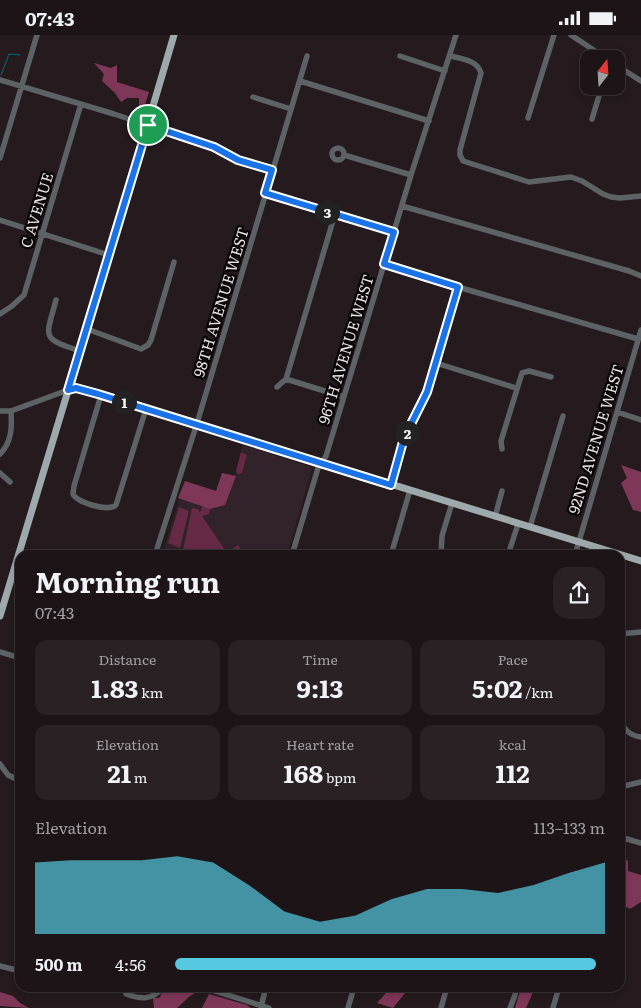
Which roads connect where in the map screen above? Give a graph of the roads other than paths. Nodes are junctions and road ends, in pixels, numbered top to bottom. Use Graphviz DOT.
graph roads {
  1 [pos="37,35"];
  2 [pos="174,35"];
  3 [pos="456,35"];
  4 [pos="554,35"];
  5 [pos="571,35"];
  6 [pos="594,50"];
  7 [pos="307,56"];
  8 [pos="400,56"];
  9 [pos="450,56"];
  10 [pos="445,71"];
  11 [pos="625,71"];
  12 [pos="0,80"];
  13 [pos="300,81"];
  14 [pos="641,81"];
  15 [pos="22,86"];
  16 [pos="599,95"];
  17 [pos="253,97"];
  18 [pos="81,104"];
  19 [pos="291,109"];
  20 [pos="528,118"];
  21 [pos="592,119"];
  22 [pos="429,121"];
  23 [pos="148,125"];
  24 [pos="344,155"];
  25 [pos="0,158"];
  26 [pos="272,170"];
  27 [pos="411,175"];
  28 [pos="265,193"];
  29 [pos="641,196"];
  30 [pos="402,206"];
  31 [pos="335,214"];
  32 [pos="0,220"];
  33 [pos="394,232"];
  34 [pos="42,234"];
  35 [pos="109,255"];
  36 [pos="174,262"];
  37 [pos="384,264"];
  38 [pos="641,276"];
  39 [pos="458,287"];
  40 [pos="56,300"];
  41 [pos="0,314"];
  42 [pos="87,329"];
  43 [pos="641,330"];
  44 [pos="638,339"];
  45 [pos="80,351"];
  46 [pos="436,363"];
  47 [pos="551,377"];
  48 [pos="286,379"];
  49 [pos="277,387"];
  50 [pos="516,388"];
  51 [pos="68,390"];
  52 [pos="101,395"];
  53 [pos="344,397"];
  54 [pos="146,409"];
  55 [pos="0,411"];
  56 [pos="11,411"];
  57 [pos="617,412"];
  58 [pos="562,416"];
  59 [pos="641,420"];
  60 [pos="196,424"];
  61 [pos="502,449"];
  62 [pos="0,454"];
  63 [pos="321,463"];
  64 [pos="0,473"];
  65 [pos="10,482"];
  66 [pos="391,485"];
  67 [pos="410,490"];
  68 [pos="502,491"];
  69 [pos="452,503"];
  70 [pos="495,517"];
  71 [pos="518,524"];
  72 [pos="530,527"];
  73 [pos="578,542"];
  74 [pos="20,550"];
  75 [pos="157,550"];
  76 [pos="293,550"];
  77 [pos="392,550"];
  78 [pos="441,550"];
  79 [pos="510,550"];
  80 [pos="576,550"];
  81 [pos="605,550"];
  82 [pos="625,556"];
  83 [pos="641,561"];
  84 [pos="15,566"];
  85 [pos="0,616"];
  86 [pos="641,632"];
  87 [pos="625,634"];
  88 [pos="0,652"];
  89 [pos="15,656"];
  90 [pos="625,728"];
  91 [pos="641,737"];
  92 [pos="0,764"];
  93 [pos="15,778"];
  94 [pos="641,782"];
  95 [pos="625,786"];
  96 [pos="625,838"];
  97 [pos="641,843"];
  98 [pos="0,965"];
  99 [pos="15,970"];
  100 [pos="158,992"];
  101 [pos="217,992"];
  102 [pos="265,992"];
  103 [pos="353,992"];
  104 [pos="446,992"];
  105 [pos="516,992"];
  106 [pos="558,992"];
  107 [pos="126,994"];
  108 [pos="261,1007"];
  109 [pos="269,1008"];
  110 [pos="348,1008"];
  111 [pos="441,1008"];
  112 [pos="510,1008"];
  113 [pos="553,1008"];
  1 -- 15 [label="street"];
  2 -- 23 [label="main road"];
  3 -- 9 [label="street, 96TH AVENUE WEST"];
  4 -- 20 [label="street"];
  5 -- 6 [label="street"];
  7 -- 13 [label="street, 98TH AVENUE WEST"];
  8 -- 10 [label="street"];
  9 -- 10 [label="street, 96TH AVENUE WEST"];
  9 -- 29 [label="street"];
  10 -- 22 [label="street, 96TH AVENUE WEST"];
  11 -- 14 [label="street"];
  12 -- 15 [label="street"];
  13 -- 19 [label="street, 98TH AVENUE WEST"];
  13 -- 22 [label="street"];
  15 -- 18 [label="street"];
  15 -- 25 [label="street"];
  16 -- 21 [label="street"];
  17 -- 19 [label="street"];
  18 -- 23 [label="street"];
  18 -- 34 [label="street, C AVENUE"];
  19 -- 26 [label="street, 98TH AVENUE WEST"];
  22 -- 27 [label="street, 96TH AVENUE WEST"];
  23 -- 26 [label="street"];
  23 -- 35 [label="main road"];
  24 -- 27 [label="street"];
  26 -- 28 [label="street, 98TH AVENUE WEST"];
  27 -- 30 [label="street, 96TH AVENUE WEST"];
  28 -- 31 [label="street"];
  28 -- 60 [label="street, 98TH AVENUE WEST"];
  30 -- 33 [label="street, 96TH AVENUE WEST"];
  30 -- 38 [label="street"];
  31 -- 33 [label="street"];
  31 -- 48 [label="street"];
  32 -- 34 [label="street"];
  33 -- 37 [label="street, 96TH AVENUE WEST"];
  34 -- 35 [label="street"];
  34 -- 41 [label="street, C AVENUE"];
  35 -- 42 [label="main road"];
  36 -- 42 [label="street"];
  37 -- 39 [label="street"];
  37 -- 53 [label="street, 96TH AVENUE WEST"];
  39 -- 44 [label="street"];
  39 -- 46 [label="street"];
  40 -- 45 [label="street"];
  42 -- 45 [label="main road"];
  43 -- 44 [label="street, 92ND AVENUE WEST"];
  44 -- 57 [label="street, 92ND AVENUE WEST"];
  45 -- 51 [label="main road"];
  46 -- 50 [label="street"];
  46 -- 66 [label="street"];
  47 -- 50 [label="street"];
  48 -- 49 [label="street"];
  48 -- 53 [label="street"];
  50 -- 61 [label="street"];
  51 -- 52 [label="main road"];
  51 -- 56 [label="street"];
  51 -- 74 [label="main road"];
  52 -- 54 [label="main road"];
  52 -- 54 [label="street"];
  53 -- 63 [label="street, 96TH AVENUE WEST"];
  54 -- 60 [label="main road"];
  55 -- 56 [label="street"];
  56 -- 62 [label="street"];
  57 -- 59 [label="street"];
  57 -- 73 [label="street, 92ND AVENUE WEST"];
  58 -- 72 [label="street"];
  60 -- 63 [label="main road"];
  60 -- 75 [label="street, 98TH AVENUE WEST"];
  63 -- 66 [label="main road"];
  63 -- 76 [label="street, 96TH AVENUE WEST"];
  64 -- 65 [label="street"];
  66 -- 67 [label="main road"];
  67 -- 69 [label="main road"];
  67 -- 77 [label="street"];
  68 -- 70 [label="street"];
  69 -- 70 [label="main road"];
  69 -- 78 [label="street"];
  70 -- 71 [label="main road"];
  71 -- 72 [label="main road"];
  71 -- 79 [label="street"];
  72 -- 73 [label="main road"];
  73 -- 80 [label="street, 92ND AVENUE WEST"];
  73 -- 81 [label="main road"];
  82 -- 83 [label="main road"];
  84 -- 85 [label="main road"];
  86 -- 87 [label="street"];
  88 -- 89 [label="street"];
  90 -- 91 [label="street"];
  92 -- 93 [label="street"];
  94 -- 95 [label="street"];
  96 -- 97 [label="street"];
  98 -- 99 [label="street"];
  100 -- 107 [label="street"];
  101 -- 108 [label="street"];
  102 -- 108 [label="street"];
  103 -- 110 [label="street"];
  104 -- 111 [label="street"];
  105 -- 112 [label="street"];
  106 -- 113 [label="street"];
  108 -- 109 [label="street"];
}
